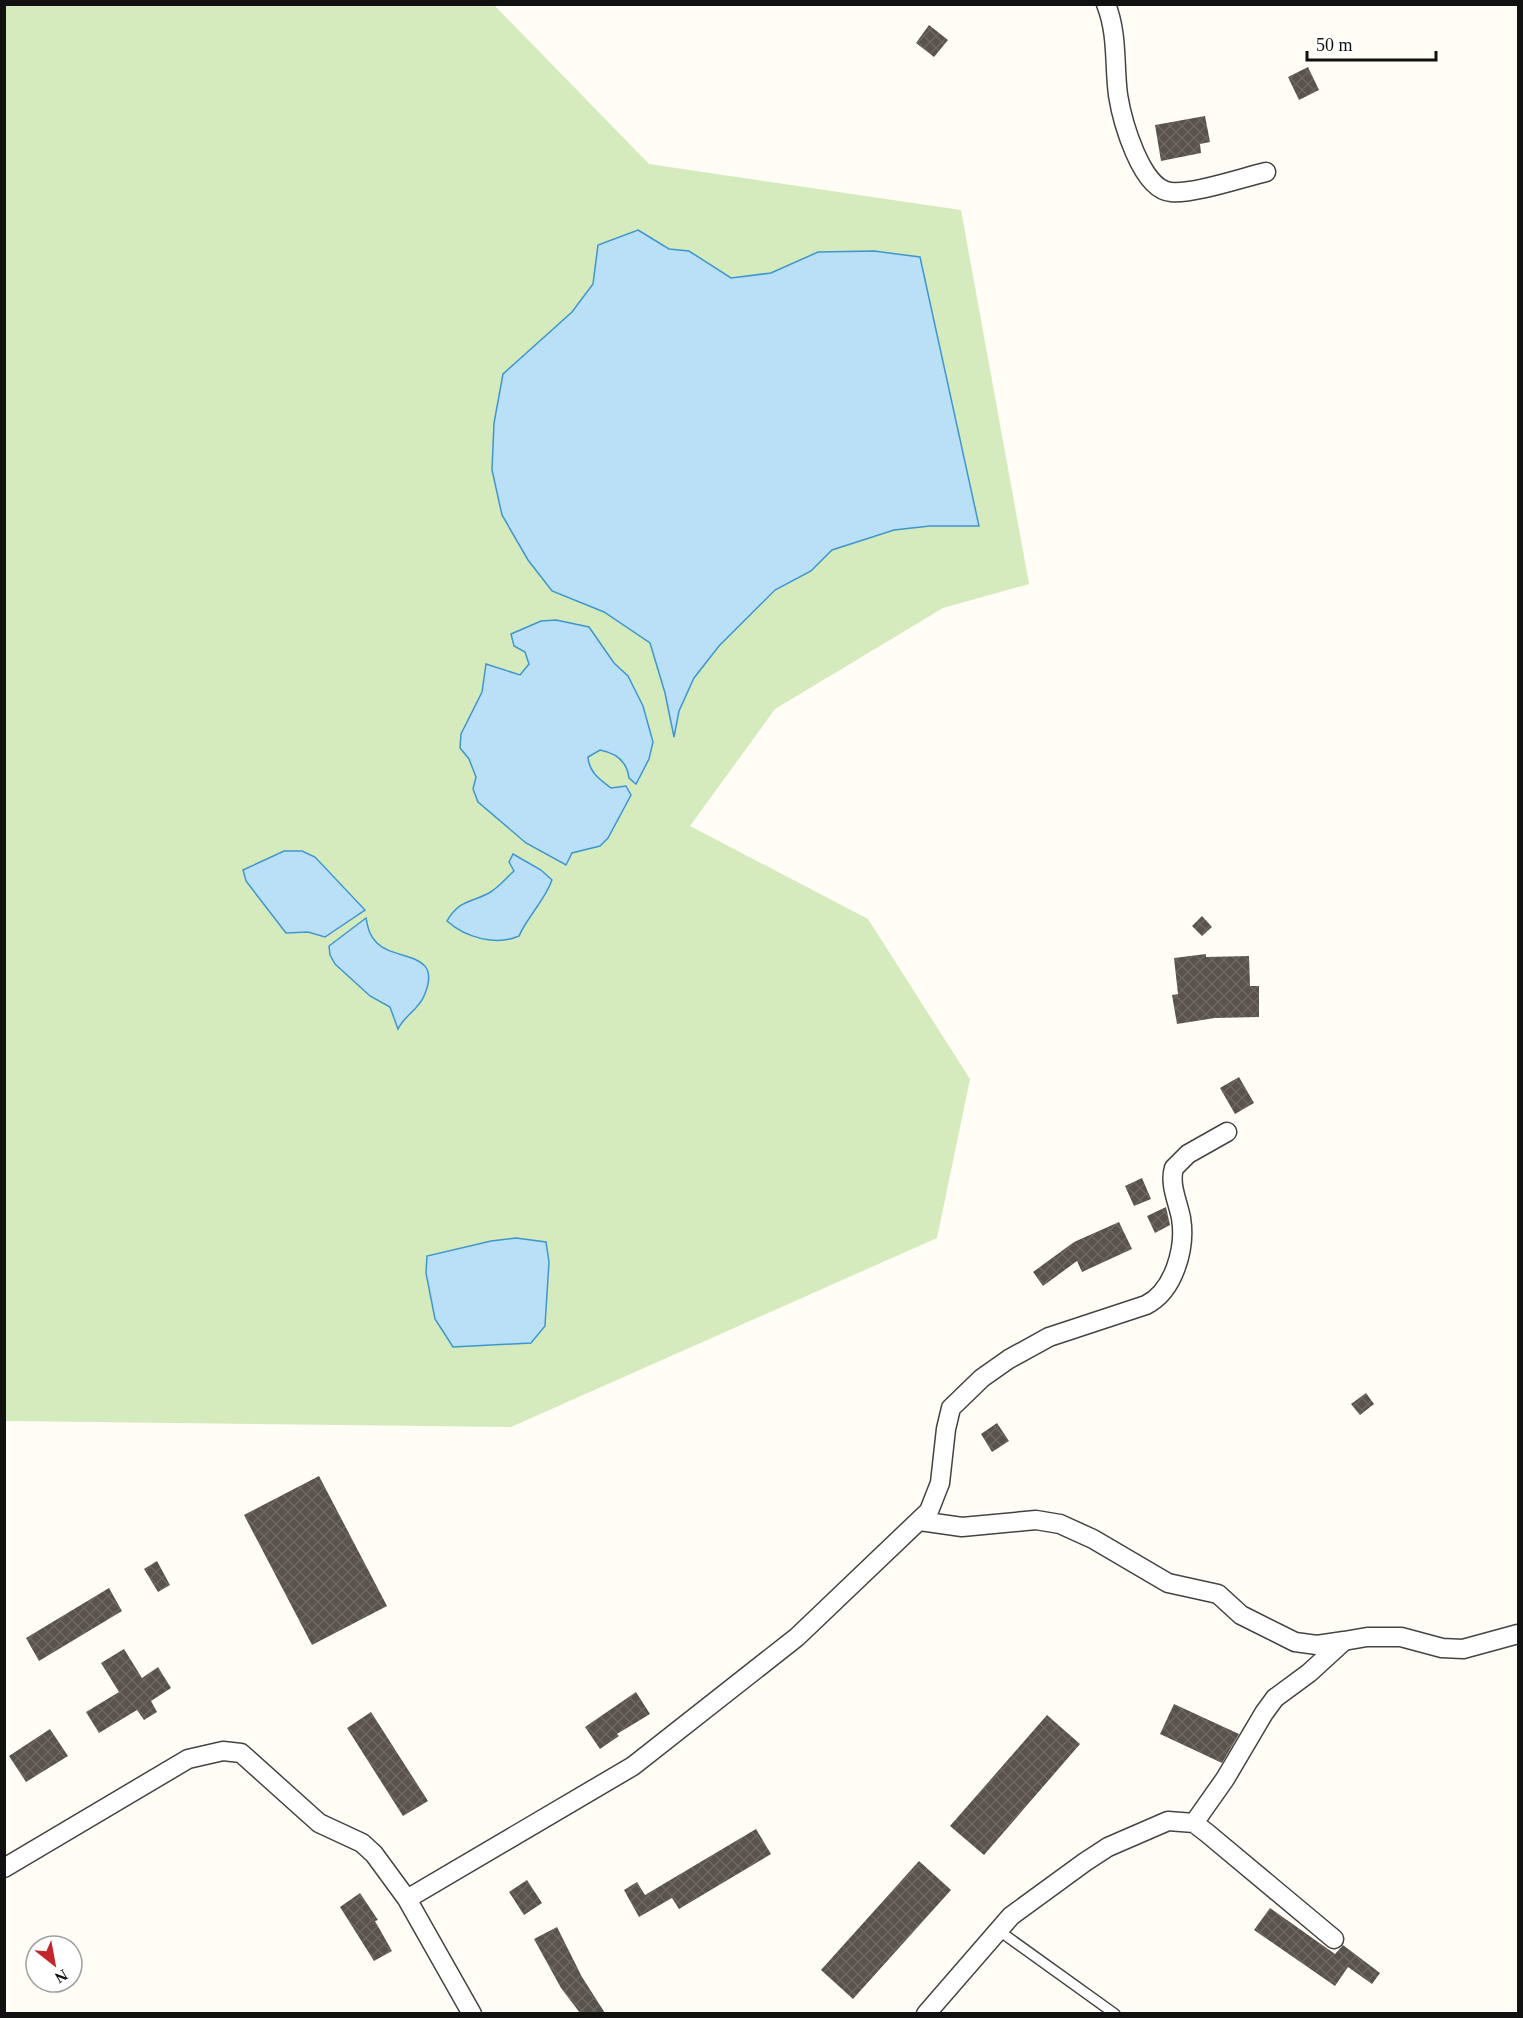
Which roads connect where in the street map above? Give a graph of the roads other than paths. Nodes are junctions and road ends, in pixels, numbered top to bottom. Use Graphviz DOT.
graph roads {
  1 [pos="1106,4"];
  2 [pos="1266,172"];
  3 [pos="1227,1132"];
  4 [pos="920,1521"];
  5 [pos="1518,1634"];
  6 [pos="1344,1641"];
  7 [pos="1194,1823"];
  8 [pos="4,1868"];
  9 [pos="407,1899"];
  10 [pos="998,1930"];
  11 [pos="1334,1939"];
  12 [pos="472,2013"];
  13 [pos="926,2013"];
  14 [pos="1115,2013"];
  1 -- 2 [label="street"];
  3 -- 4 [label="street"];
  4 -- 6 [label="street"];
  4 -- 9 [label="street"];
  5 -- 6 [label="street"];
  6 -- 7 [label="street"];
  7 -- 10 [label="street"];
  7 -- 11 [label="street"];
  8 -- 9 [label="street"];
  9 -- 12 [label="street"];
  10 -- 13 [label="street"];
  10 -- 14 [label="lane"];
}
